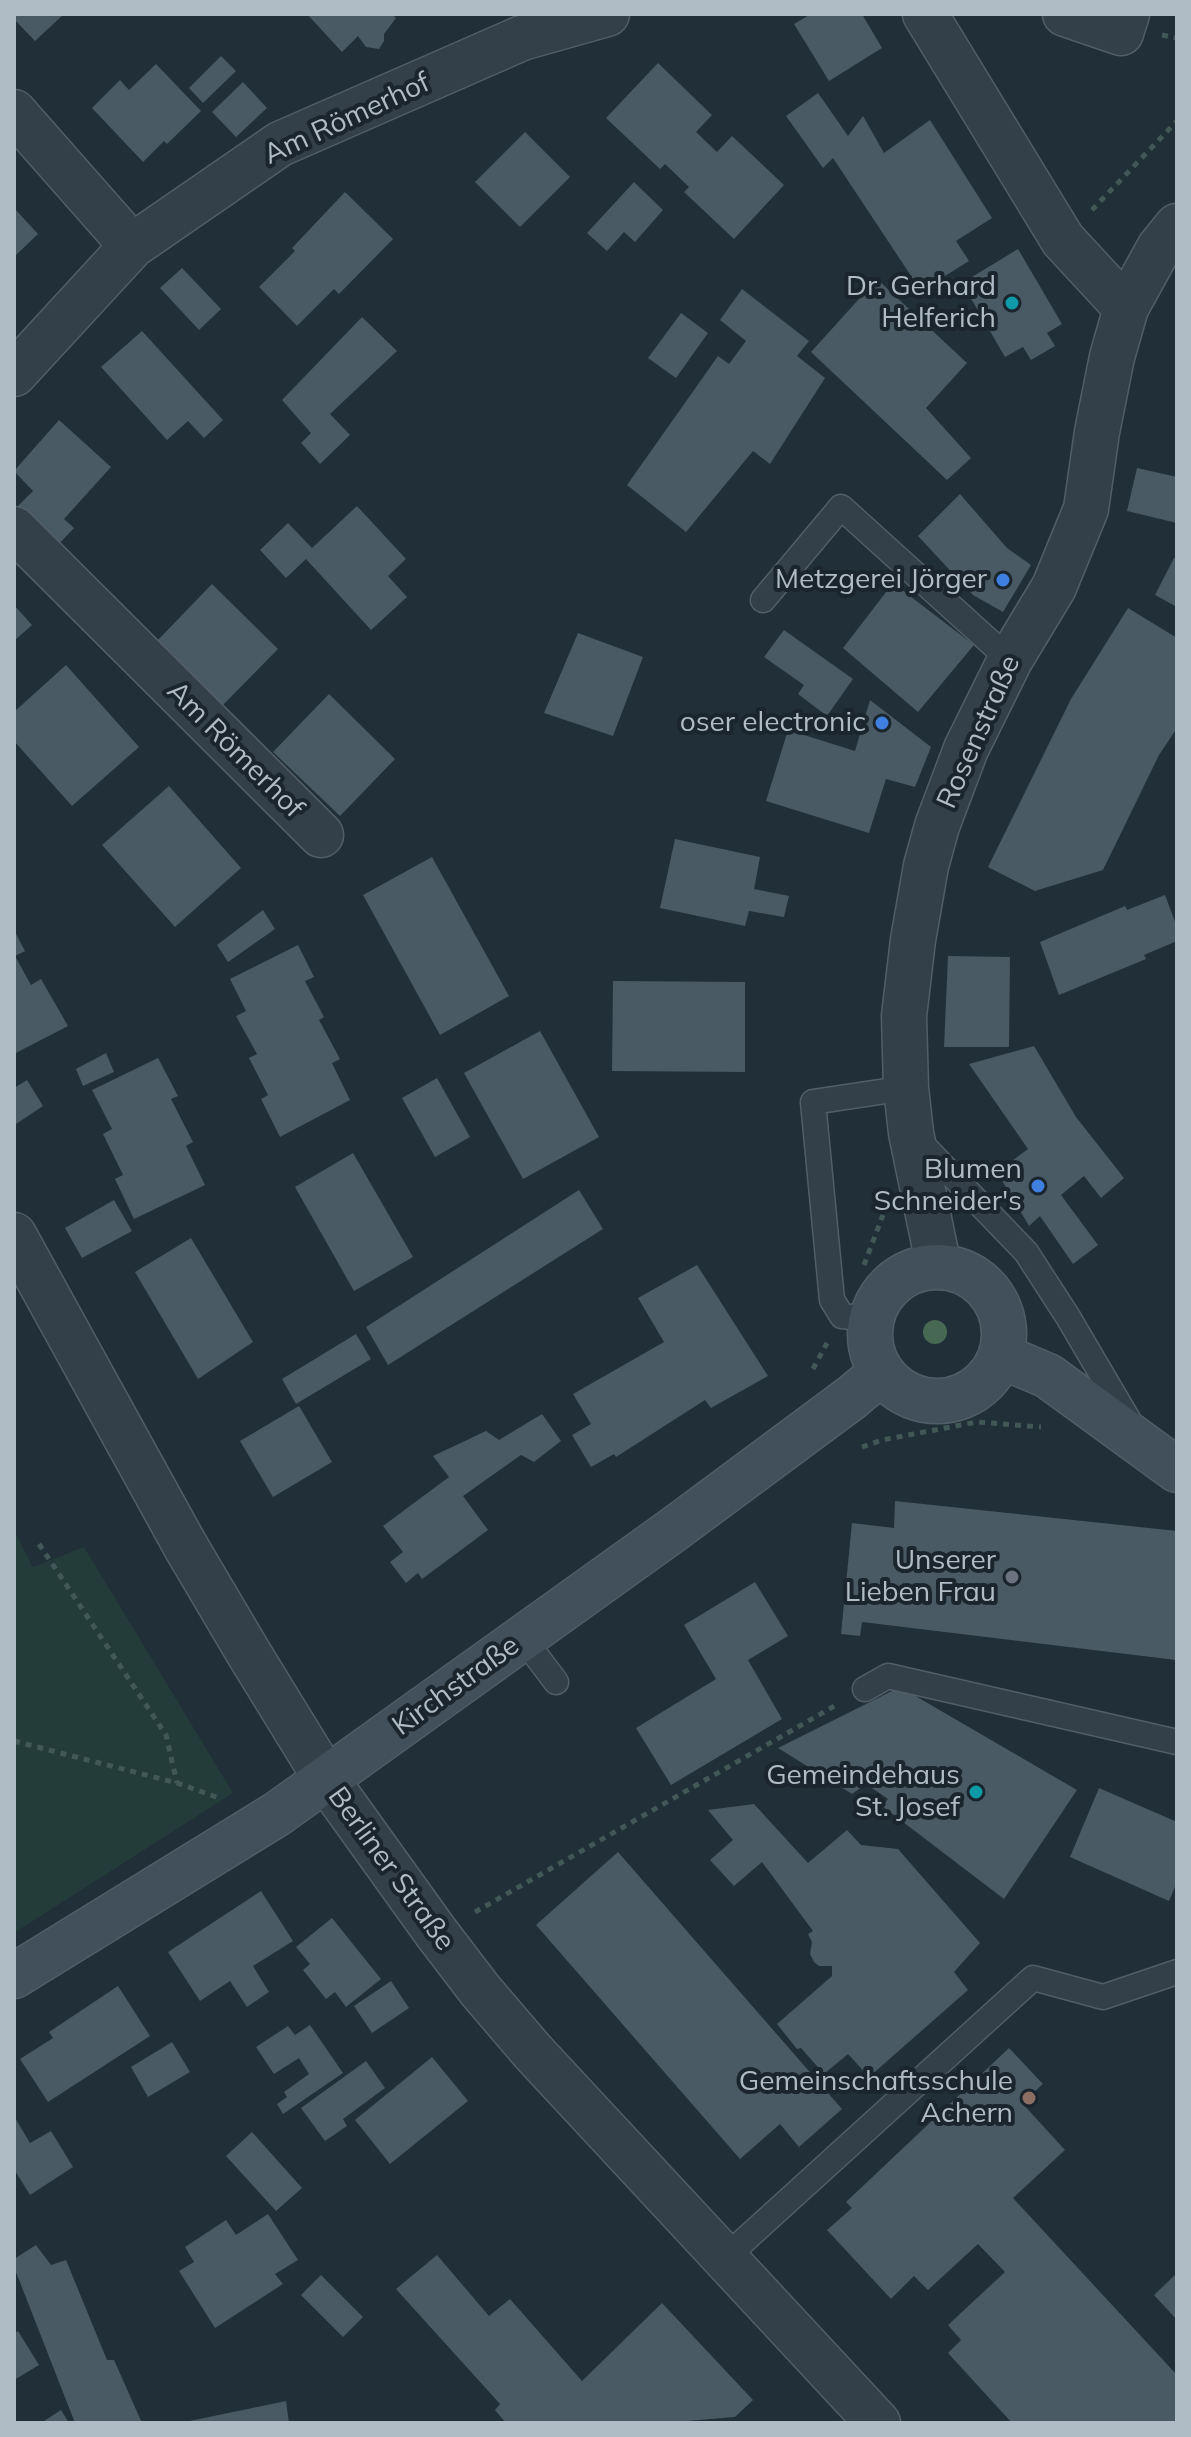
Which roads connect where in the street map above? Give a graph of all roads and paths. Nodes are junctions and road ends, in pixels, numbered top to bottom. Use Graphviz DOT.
graph roads {
  1 [pos="607,14"];
  2 [pos="925,14"];
  3 [pos="1065,14"];
  4 [pos="1127,14"];
  5 [pos="510,26"];
  6 [pos="14,112"];
  7 [pos="1177,121"];
  8 [pos="1177,226"];
  9 [pos="1063,240"];
  10 [pos="132,246"];
  11 [pos="1126,308"];
  12 [pos="14,374"];
  13 [pos="14,529"];
  14 [pos="763,600"];
  15 [pos="1010,660"];
  16 [pos="321,835"];
  17 [pos="906,1088"];
  18 [pos="911,1133"];
  19 [pos="14,1235"];
  20 [pos="939,1267"];
  21 [pos="872,1319"];
  22 [pos="1001,1356"];
  23 [pos="882,1372"];
  24 [pos="1021,1424"];
  25 [pos="1142,1443"];
  26 [pos="853,1450"];
  27 [pos="1177,1470"];
  28 [pos="39,1544"];
  29 [pos="523,1638"];
  30 [pos="556,1682"];
  31 [pos="865,1689"];
  32 [pos="14,1741"];
  33 [pos="1177,1742"];
  34 [pos="326,1779"];
  35 [pos="177,1783"];
  36 [pos="201,1793"];
  37 [pos="435,1931"];
  38 [pos="1177,1972"];
  39 [pos="14,1976"];
  40 [pos="726,2257"];
  41 [pos="878,2423"];
  1 -- 5 [label="street, Am Römerhof"];
  2 -- 9 [label="street"];
  3 -- 4 [label="street"];
  5 -- 10 [label="street, Am Römerhof"];
  6 -- 10 [label="street"];
  7 -- 9 [label="path"];
  8 -- 11 [label="street, Rosenstraße"];
  9 -- 11 [label="street"];
  10 -- 12 [label="street, Am Römerhof"];
  11 -- 15 [label="street, Rosenstraße"];
  13 -- 16 [label="street, Am Römerhof"];
  14 -- 15 [label="lane"];
  15 -- 17 [label="street, Rosenstraße"];
  17 -- 18 [label="street, Rosenstraße"];
  17 -- 21 [label="lane"];
  18 -- 20 [label="street, Rosenstraße"];
  18 -- 25 [label="lane"];
  19 -- 34 [label="street, Berliner Straße"];
  20 -- 21 [label="main road"];
  20 -- 22 [label="main road"];
  21 -- 23 [label="main road"];
  22 -- 23 [label="main road"];
  22 -- 25 [label="main road"];
  23 -- 29 [label="main road, Kirchstraße"];
  24 -- 26 [label="path"];
  25 -- 27 [label="main road"];
  28 -- 35 [label="path"];
  29 -- 30 [label="lane"];
  29 -- 34 [label="main road, Kirchstraße"];
  31 -- 33 [label="lane"];
  31 -- 37 [label="path"];
  32 -- 35 [label="path"];
  34 -- 37 [label="street, Berliner Straße"];
  34 -- 39 [label="main road, Kirchstraße"];
  35 -- 36 [label="path"];
  37 -- 40 [label="street, Berliner Straße"];
  38 -- 40 [label="lane"];
  40 -- 41 [label="street, Berliner Straße"];
}
